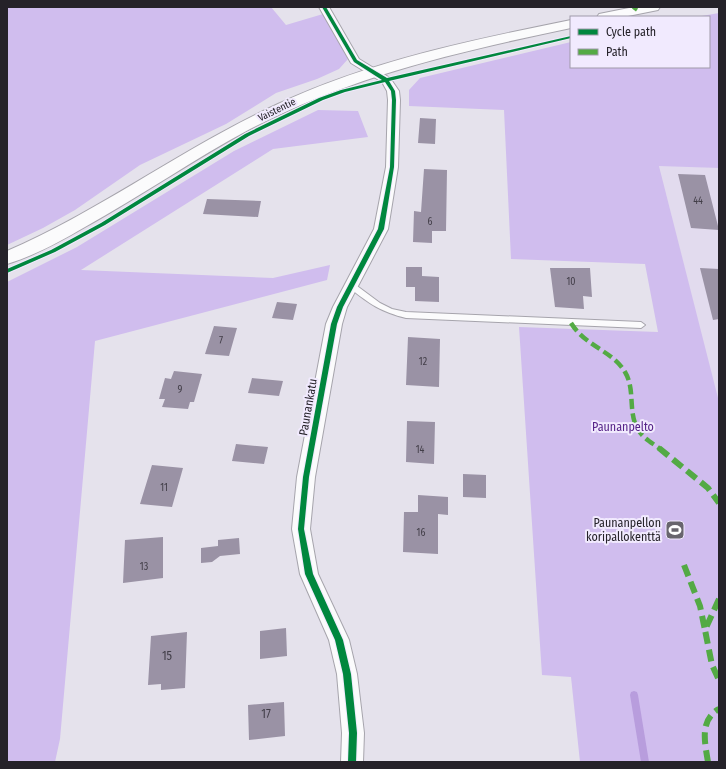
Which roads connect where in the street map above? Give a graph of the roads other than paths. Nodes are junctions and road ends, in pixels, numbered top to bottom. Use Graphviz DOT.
graph roads {
  1 [pos="324,7"];
  2 [pos="653,7"];
  3 [pos="609,16"];
  4 [pos="570,24"];
  5 [pos="372,72"];
  6 [pos="7,258"];
  7 [pos="353,286"];
  8 [pos="641,325"];
  9 [pos="352,762"];
  1 -- 5 [label="street, Paunankatu"];
  2 -- 3 [label="street"];
  4 -- 5 [label="street, Vaistentie"];
  5 -- 6 [label="street, Vaistentie"];
  5 -- 7 [label="street, Paunankatu"];
  7 -- 8 [label="lane"];
  7 -- 9 [label="street, Paunankatu"];
}
